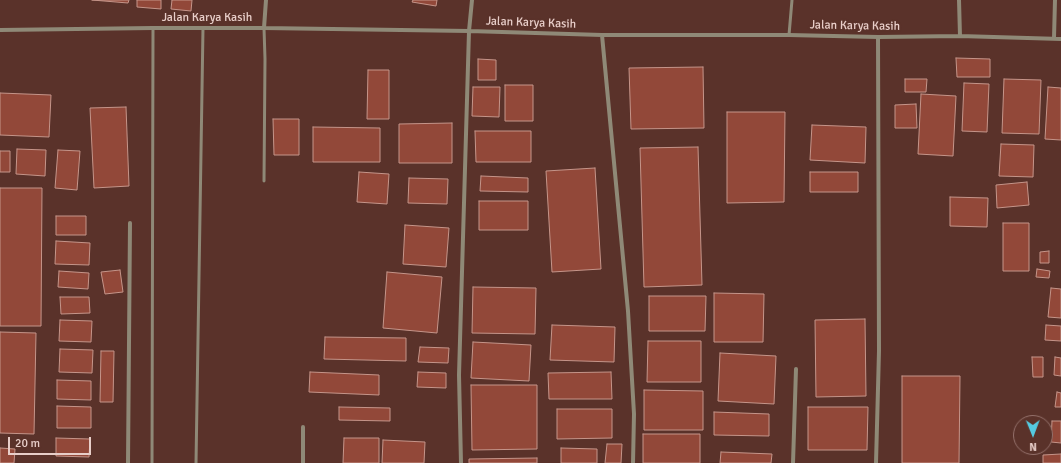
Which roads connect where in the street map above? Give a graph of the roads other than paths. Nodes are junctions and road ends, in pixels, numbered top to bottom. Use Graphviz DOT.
graph roads {
  1 [pos="266,0"];
  2 [pos="472,0"];
  3 [pos="792,0"];
  4 [pos="959,0"];
  5 [pos="1055,0"];
  6 [pos="153,28"];
  7 [pos="203,28"];
  8 [pos="264,28"];
  9 [pos="0,30"];
  10 [pos="469,31"];
  11 [pos="602,35"];
  12 [pos="789,35"];
  13 [pos="960,36"];
  14 [pos="878,37"];
  15 [pos="1054,38"];
  16 [pos="1061,39"];
  17 [pos="264,181"];
  18 [pos="130,223"];
  19 [pos="796,369"];
  20 [pos="303,427"];
  21 [pos="128,463"];
  22 [pos="152,463"];
  23 [pos="196,463"];
  24 [pos="303,463"];
  25 [pos="460,463"];
  26 [pos="633,463"];
  27 [pos="793,463"];
  28 [pos="876,463"];
  1 -- 8 [label="street"];
  2 -- 10 [label="street"];
  3 -- 12 [label="lane"];
  4 -- 13 [label="street"];
  5 -- 15 [label="street"];
  6 -- 7 [label="street, Jalan Karya Kasih"];
  6 -- 9 [label="street, Jalan Karya Kasih"];
  6 -- 22 [label="lane"];
  7 -- 8 [label="street, Jalan Karya Kasih"];
  7 -- 23 [label="lane"];
  8 -- 10 [label="street, Jalan Karya Kasih"];
  8 -- 17 [label="lane"];
  10 -- 11 [label="street, Jalan Karya Kasih"];
  10 -- 25 [label="street"];
  11 -- 12 [label="street, Jalan Karya Kasih"];
  11 -- 26 [label="street"];
  12 -- 14 [label="street, Jalan Karya Kasih"];
  13 -- 14 [label="street, Jalan Karya Kasih"];
  13 -- 15 [label="street, Jalan Karya Kasih"];
  14 -- 28 [label="street"];
  15 -- 16 [label="street, Jalan Karya Kasih"];
  18 -- 21 [label="street"];
  19 -- 27 [label="street"];
  20 -- 24 [label="street"];
}
